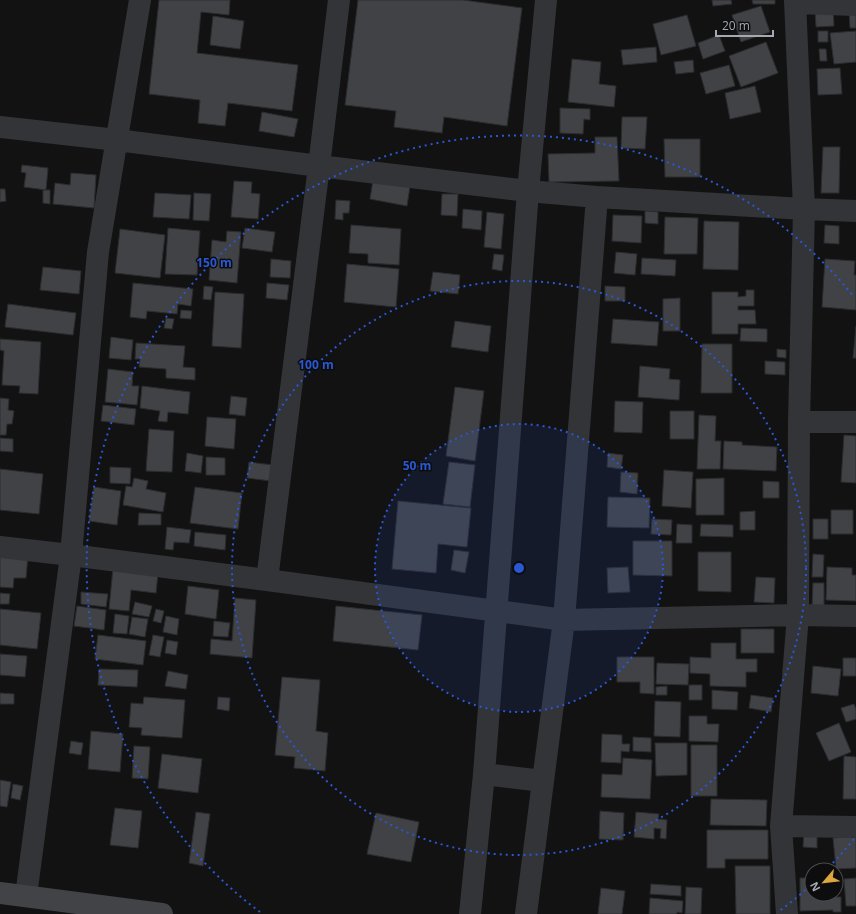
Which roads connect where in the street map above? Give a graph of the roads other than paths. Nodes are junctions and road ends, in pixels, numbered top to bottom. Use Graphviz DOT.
graph roads {
  1 [pos="140,0"];
  2 [pos="339,0"];
  3 [pos="546,0"];
  4 [pos="795,1"];
  5 [pos="856,5"];
  6 [pos="0,127"];
  7 [pos="117,140"];
  8 [pos="320,166"];
  9 [pos="528,191"];
  10 [pos="597,197"];
  11 [pos="804,209"];
  12 [pos="856,210"];
  13 [pos="798,422"];
  14 [pos="856,422"];
  15 [pos="0,547"];
  16 [pos="71,554"];
  17 [pos="267,580"];
  18 [pos="496,611"];
  19 [pos="798,615"];
  20 [pos="856,616"];
  21 [pos="564,620"];
  22 [pos="484,774"];
  23 [pos="542,781"];
  24 [pos="781,826"];
  25 [pos="856,827"];
  26 [pos="0,893"];
  27 [pos="26,896"];
  28 [pos="161,914"];
  29 [pos="470,914"];
  30 [pos="526,914"];
  31 [pos="787,914"];
  1 -- 7 [label="street"];
  2 -- 8 [label="street"];
  3 -- 9 [label="street"];
  4 -- 5 [label="street"];
  4 -- 11 [label="street"];
  6 -- 7 [label="street"];
  7 -- 8 [label="street"];
  7 -- 16 [label="street"];
  8 -- 9 [label="street"];
  8 -- 17 [label="street"];
  9 -- 10 [label="street"];
  9 -- 18 [label="street"];
  10 -- 11 [label="street"];
  10 -- 21 [label="street"];
  11 -- 12 [label="street"];
  11 -- 13 [label="street"];
  13 -- 14 [label="street"];
  13 -- 19 [label="street"];
  15 -- 16 [label="street"];
  16 -- 17 [label="street"];
  16 -- 27 [label="street"];
  17 -- 18 [label="street"];
  18 -- 21 [label="street"];
  18 -- 22 [label="street"];
  19 -- 20 [label="street"];
  19 -- 21 [label="street"];
  19 -- 24 [label="street"];
  21 -- 23 [label="street"];
  22 -- 23 [label="street"];
  22 -- 29 [label="street"];
  23 -- 30 [label="street"];
  24 -- 25 [label="street"];
  24 -- 31 [label="street"];
  26 -- 27 [label="main road"];
  27 -- 28 [label="main road"];
}
